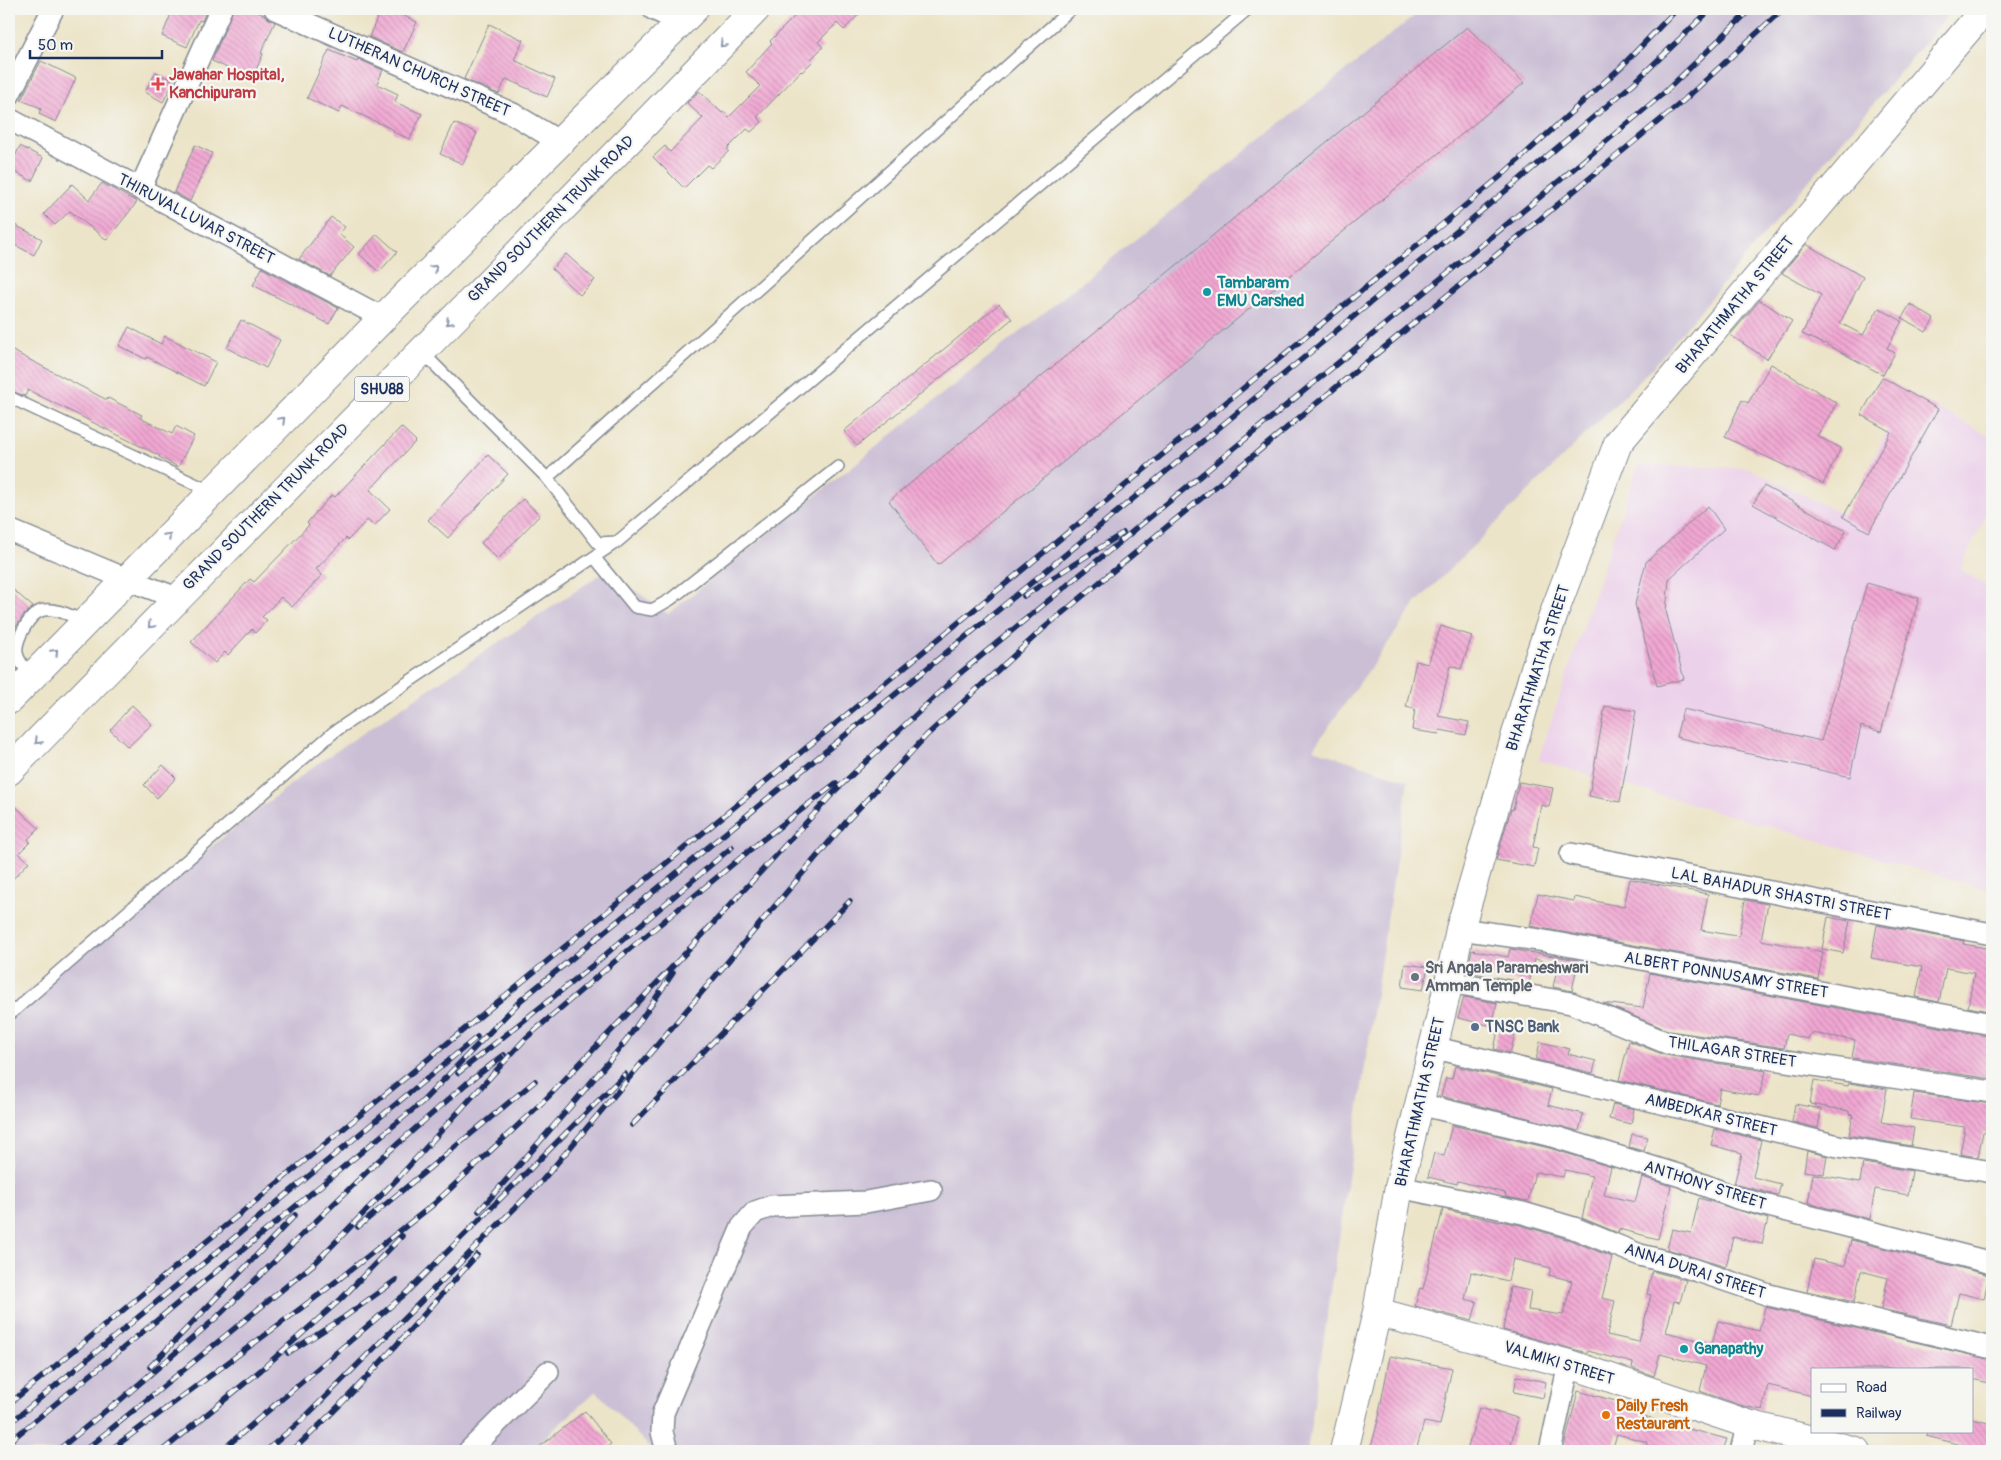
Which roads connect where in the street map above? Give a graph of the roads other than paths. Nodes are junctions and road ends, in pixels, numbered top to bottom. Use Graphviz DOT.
graph roads {
  1 [pos="53,9"];
  2 [pos="221,9"];
  3 [pos="275,9"];
  4 [pos="653,9"];
  5 [pos="756,9"];
  6 [pos="1071,9"];
  7 [pos="1248,9"];
  8 [pos="1984,9"];
  9 [pos="688,15"];
  10 [pos="9,95"];
  11 [pos="9,119"];
  12 [pos="560,142"];
  13 [pos="140,189"];
  14 [pos="383,318"];
  15 [pos="420,351"];
  16 [pos="9,397"];
  17 [pos="838,467"];
  18 [pos="548,478"];
  19 [pos="212,492"];
  20 [pos="9,530"];
  21 [pos="617,542"];
  22 [pos="594,557"];
  23 [pos="126,579"];
  24 [pos="177,598"];
  25 [pos="85,621"];
  26 [pos="32,676"];
  27 [pos="9,700"];
  28 [pos="9,771"];
  29 [pos="1571,854"];
  30 [pos="1460,930"];
  31 [pos="1992,934"];
  32 [pos="1449,982"];
  33 [pos="9,1016"];
  34 [pos="1992,1024"];
  35 [pos="1432,1047"];
  36 [pos="1992,1092"];
  37 [pos="1420,1104"];
  38 [pos="1992,1172"];
  39 [pos="1399,1187"];
  40 [pos="931,1190"];
  41 [pos="1992,1263"];
  42 [pos="1376,1312"];
  43 [pos="1992,1348"];
  44 [pos="1569,1364"];
  45 [pos="548,1372"];
  46 [pos="1748,1424"];
  47 [pos="470,1451"];
  48 [pos="667,1451"];
  49 [pos="1344,1451"];
  50 [pos="1550,1451"];
  51 [pos="1741,1451"];
  52 [pos="1856,1451"];
  1 -- 10 [label="street"];
  2 -- 13 [label="street"];
  3 -- 12 [label="street, LUTHERAN CHURCH STREET"];
  4 -- 9 [label="street"];
  5 -- 15 [label="street, GRAND SOUTHERN TRUNK ROAD / SHU88, one-way"];
  6 -- 18 [label="lane"];
  7 -- 21 [label="lane"];
  8 -- 30 [label="street, BHARATHMATHA STREET"];
  9 -- 12 [label="street, SHU88"];
  11 -- 13 [label="street, THIRUVALLUVAR STREET"];
  14 -- 12 [label="street, SHU88, one-way"];
  13 -- 14 [label="street, THIRUVALLUVAR STREET"];
  19 -- 14 [label="street, SHU88, one-way"];
  15 -- 18 [label="lane"];
  15 -- 24 [label="street, GRAND SOUTHERN TRUNK ROAD / SHU88"];
  16 -- 19 [label="lane"];
  17 -- 22 [label="lane"];
  18 -- 21 [label="lane"];
  23 -- 19 [label="street, SHU88, one-way"];
  20 -- 23 [label="street"];
  21 -- 22 [label="lane"];
  22 -- 33 [label="lane"];
  23 -- 24 [label="street"];
  23 -- 25 [label="street, SHU88"];
  24 -- 28 [label="street, GRAND SOUTHERN TRUNK ROAD / SHU88, one-way"];
  26 -- 25 [label="street, SHU88, one-way"];
  25 -- 26 [label="lane"];
  26 -- 27 [label="street, SHU88"];
  29 -- 31 [label="street, LAL BAHADUR SHASTRI STREET"];
  30 -- 32 [label="street, BHARATHMATHA STREET"];
  30 -- 34 [label="street, ALBERT PONNUSAMY STREET"];
  32 -- 35 [label="street, BHARATHMATHA STREET"];
  32 -- 36 [label="street, THILAGAR STREET"];
  35 -- 37 [label="street, BHARATHMATHA STREET"];
  35 -- 38 [label="street, AMBEDKAR STREET"];
  37 -- 39 [label="street, BHARATHMATHA STREET"];
  37 -- 41 [label="street, ANTHONY STREET"];
  39 -- 42 [label="street, BHARATHMATHA STREET"];
  39 -- 43 [label="street, ANNA DURAI STREET"];
  40 -- 48 [label="street"];
  42 -- 44 [label="street, VALMIKI STREET"];
  42 -- 49 [label="street, BHARATHMATHA STREET"];
  44 -- 46 [label="street, VALMIKI STREET"];
  44 -- 50 [label="street"];
  45 -- 47 [label="street"];
  46 -- 51 [label="street"];
  46 -- 52 [label="street, VALMIKI STREET"];
}
